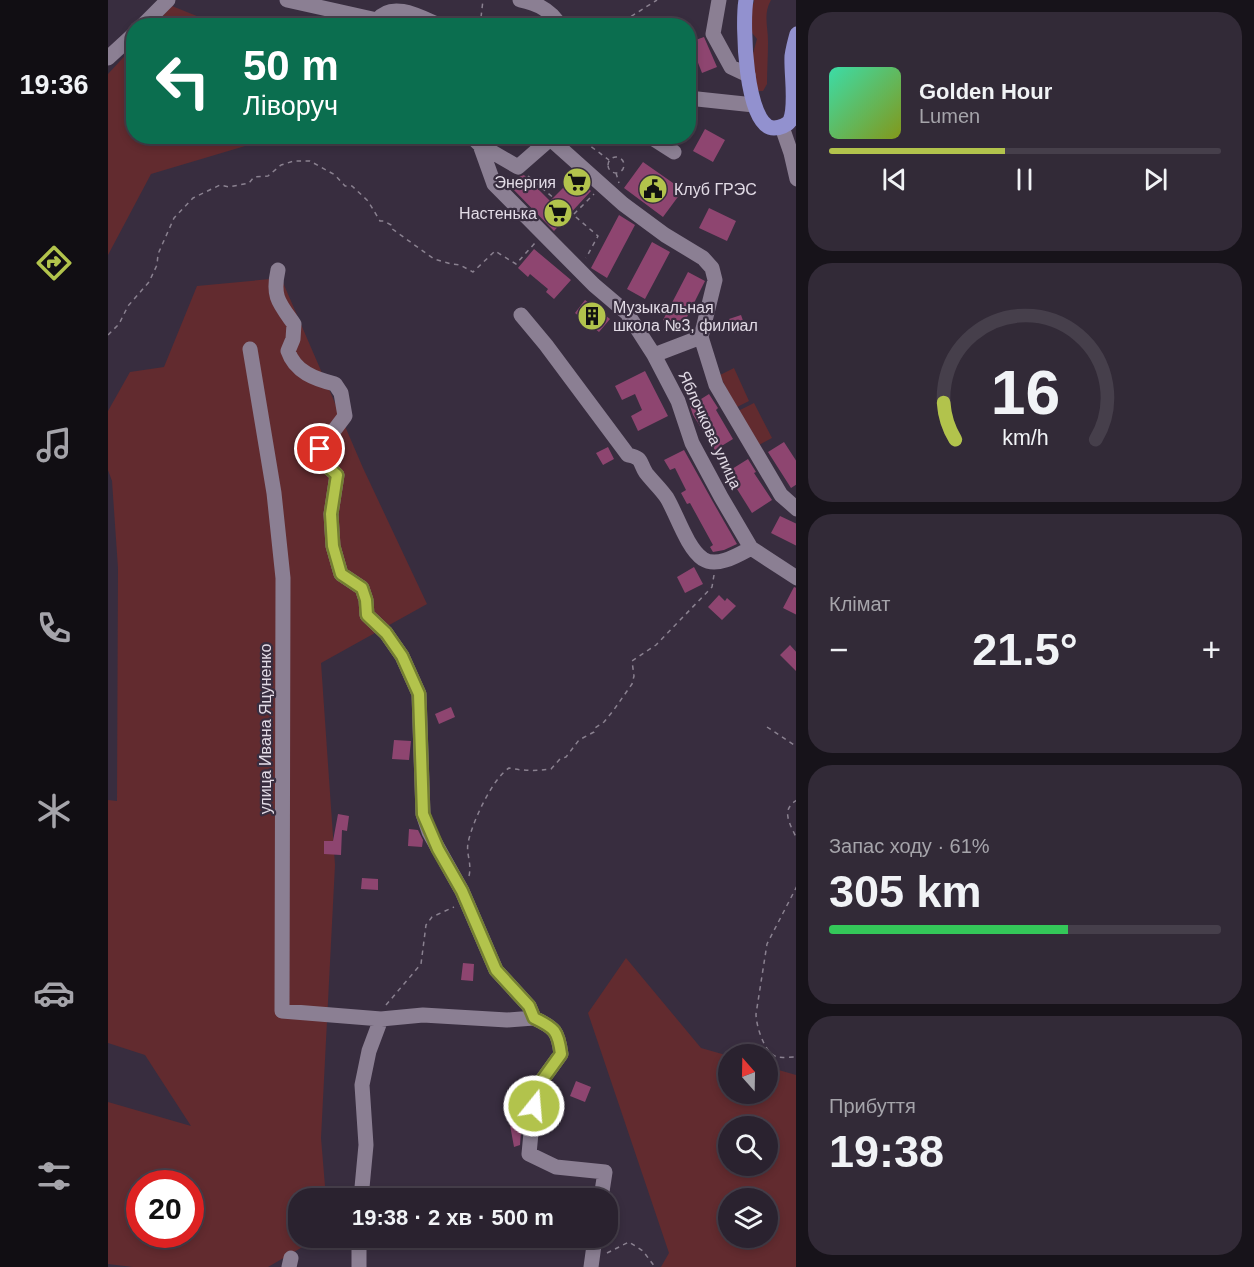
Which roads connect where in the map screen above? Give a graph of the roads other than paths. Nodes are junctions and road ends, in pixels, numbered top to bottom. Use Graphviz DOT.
graph roads {
  1 [pos="168,0"];
  2 [pos="287,0"];
  3 [pos="520,0"];
  4 [pos="719,0"];
  5 [pos="746,0"];
  6 [pos="150,18"];
  7 [pos="358,18"];
  8 [pos="380,18"];
  9 [pos="418,18"];
  10 [pos="556,18"];
  11 [pos="796,34"];
  12 [pos="126,41"];
  13 [pos="108,58"];
  14 [pos="748,75"];
  15 [pos="696,99"];
  16 [pos="754,105"];
  17 [pos="782,127"];
  18 [pos="476,144"];
  19 [pos="480,144"];
  20 [pos="543,144"];
  21 [pos="556,144"];
  22 [pos="662,144"];
  23 [pos="674,152"];
  24 [pos="796,179"];
  25 [pos="278,270"];
  26 [pos="521,315"];
  27 [pos="701,337"];
  28 [pos="250,349"];
  29 [pos="654,355"];
  30 [pos="796,510"];
  31 [pos="751,548"];
  32 [pos="796,578"];
  33 [pos="534,1018"];
  34 [pos="381,1019"];
  35 [pos="362,1188"];
  36 [pos="603,1188"];
  37 [pos="360,1248"];
  38 [pos="594,1248"];
  39 [pos="591,1265"];
  40 [pos="359,1267"];
  1 -- 6 [label="street"];
  2 -- 7 [label="street"];
  3 -- 10 [label="street"];
  4 -- 14 [label="street"];
  5 -- 14 [label="main road"];
  8 -- 9 [label="street"];
  11 -- 17 [label="main road"];
  12 -- 13 [label="street"];
  14 -- 16 [label="main road"];
  15 -- 16 [label="street"];
  16 -- 17 [label="main road"];
  17 -- 24 [label="street"];
  18 -- 29 [label="street, Яблочкова улица"];
  19 -- 20 [label="street"];
  21 -- 27 [label="street"];
  22 -- 23 [label="street"];
  25 -- 33 [label="street"];
  26 -- 31 [label="street"];
  27 -- 29 [label="street"];
  27 -- 30 [label="street, Яблочкова улица"];
  28 -- 34 [label="street, улица Ивана Яцуненко"];
  29 -- 31 [label="street, Яблочкова улица"];
  31 -- 32 [label="street, Яблочкова улица"];
  33 -- 34 [label="street"];
  33 -- 36 [label="street"];
  34 -- 35 [label="street"];
  37 -- 40 [label="street"];
  38 -- 39 [label="street"];
}
